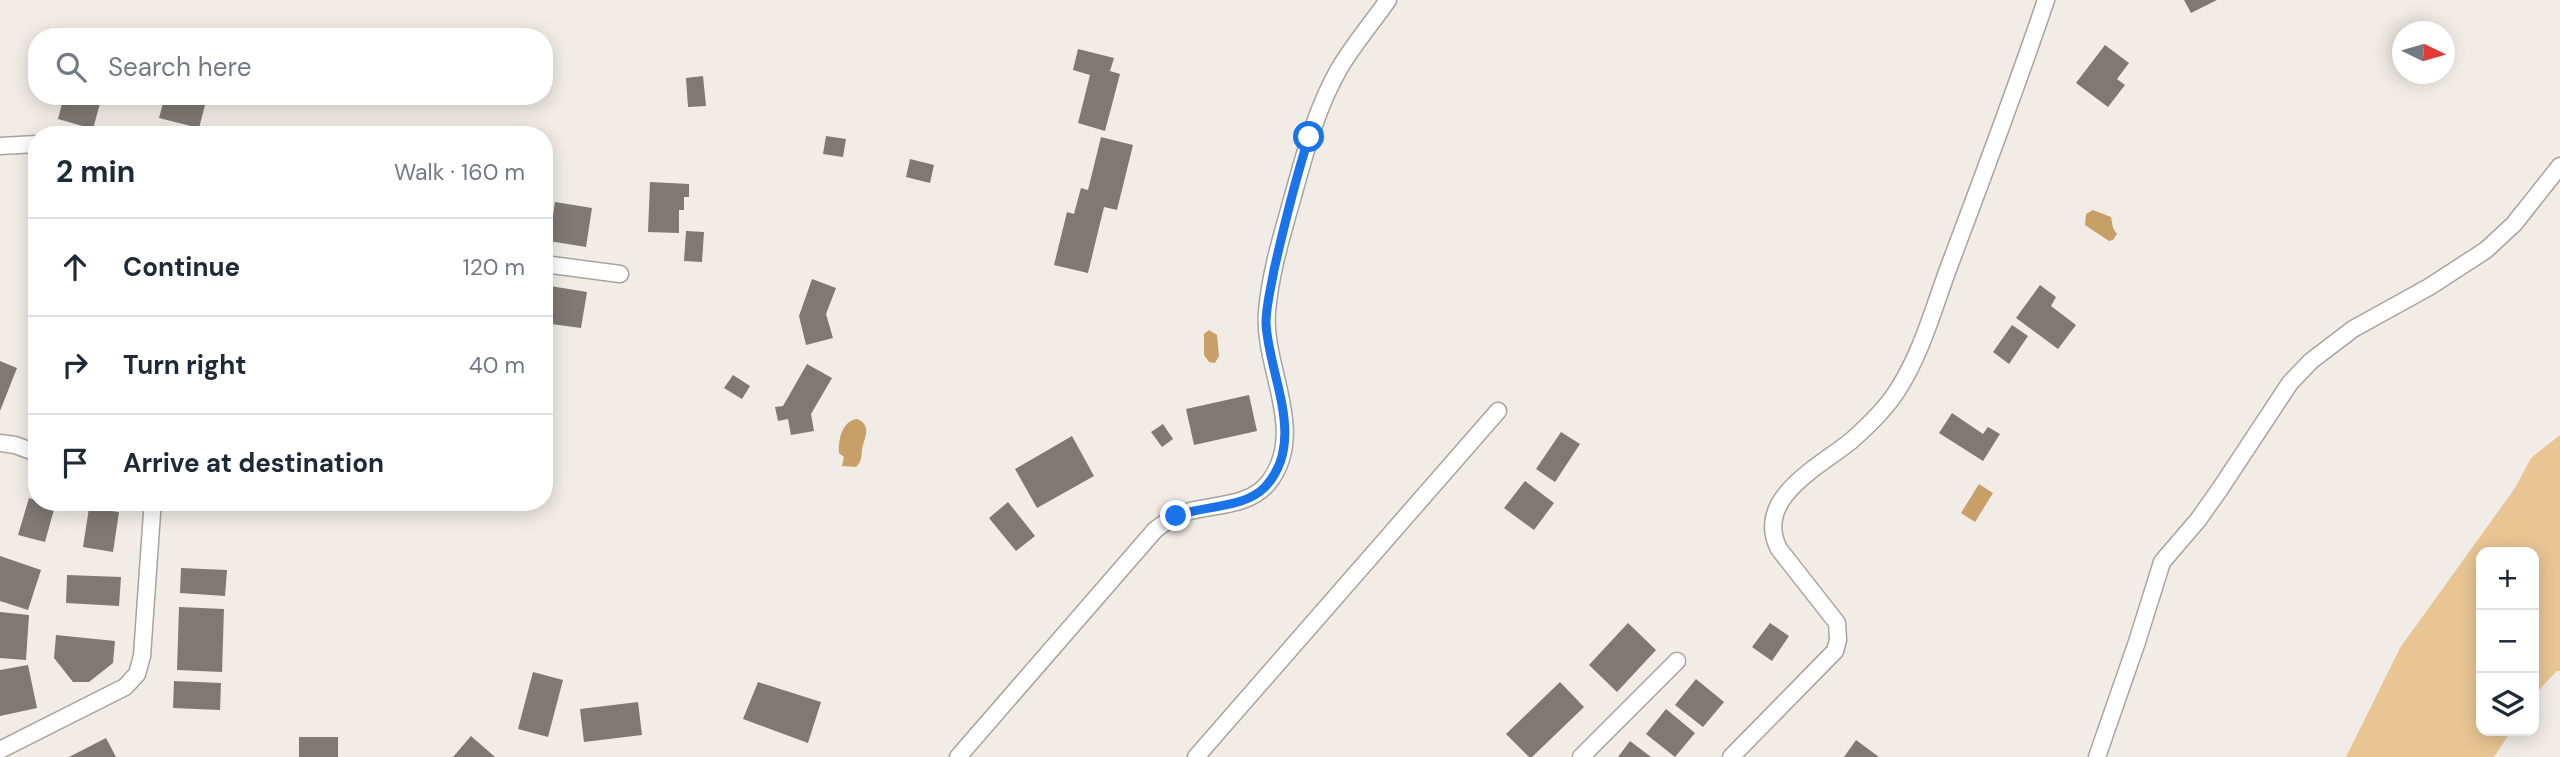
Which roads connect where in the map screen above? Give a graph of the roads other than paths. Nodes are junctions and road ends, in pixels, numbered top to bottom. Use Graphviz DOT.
graph roads {
  1 [pos="1388,0"];
  2 [pos="2046,0"];
  3 [pos="28,144"];
  4 [pos="0,146"];
  5 [pos="2560,166"];
  6 [pos="553,265"];
  7 [pos="620,274"];
  8 [pos="1498,411"];
  9 [pos="0,443"];
  10 [pos="28,450"];
  11 [pos="152,511"];
  12 [pos="1678,661"];
  13 [pos="0,750"];
  14 [pos="958,757"];
  15 [pos="1196,757"];
  16 [pos="1581,757"];
  17 [pos="1731,757"];
  18 [pos="2097,757"];
  1 -- 14 [label="street"];
  2 -- 17 [label="street"];
  3 -- 4 [label="street"];
  5 -- 18 [label="street"];
  6 -- 7 [label="street"];
  8 -- 15 [label="street"];
  9 -- 10 [label="street"];
  11 -- 13 [label="street"];
  12 -- 16 [label="street"];
}
